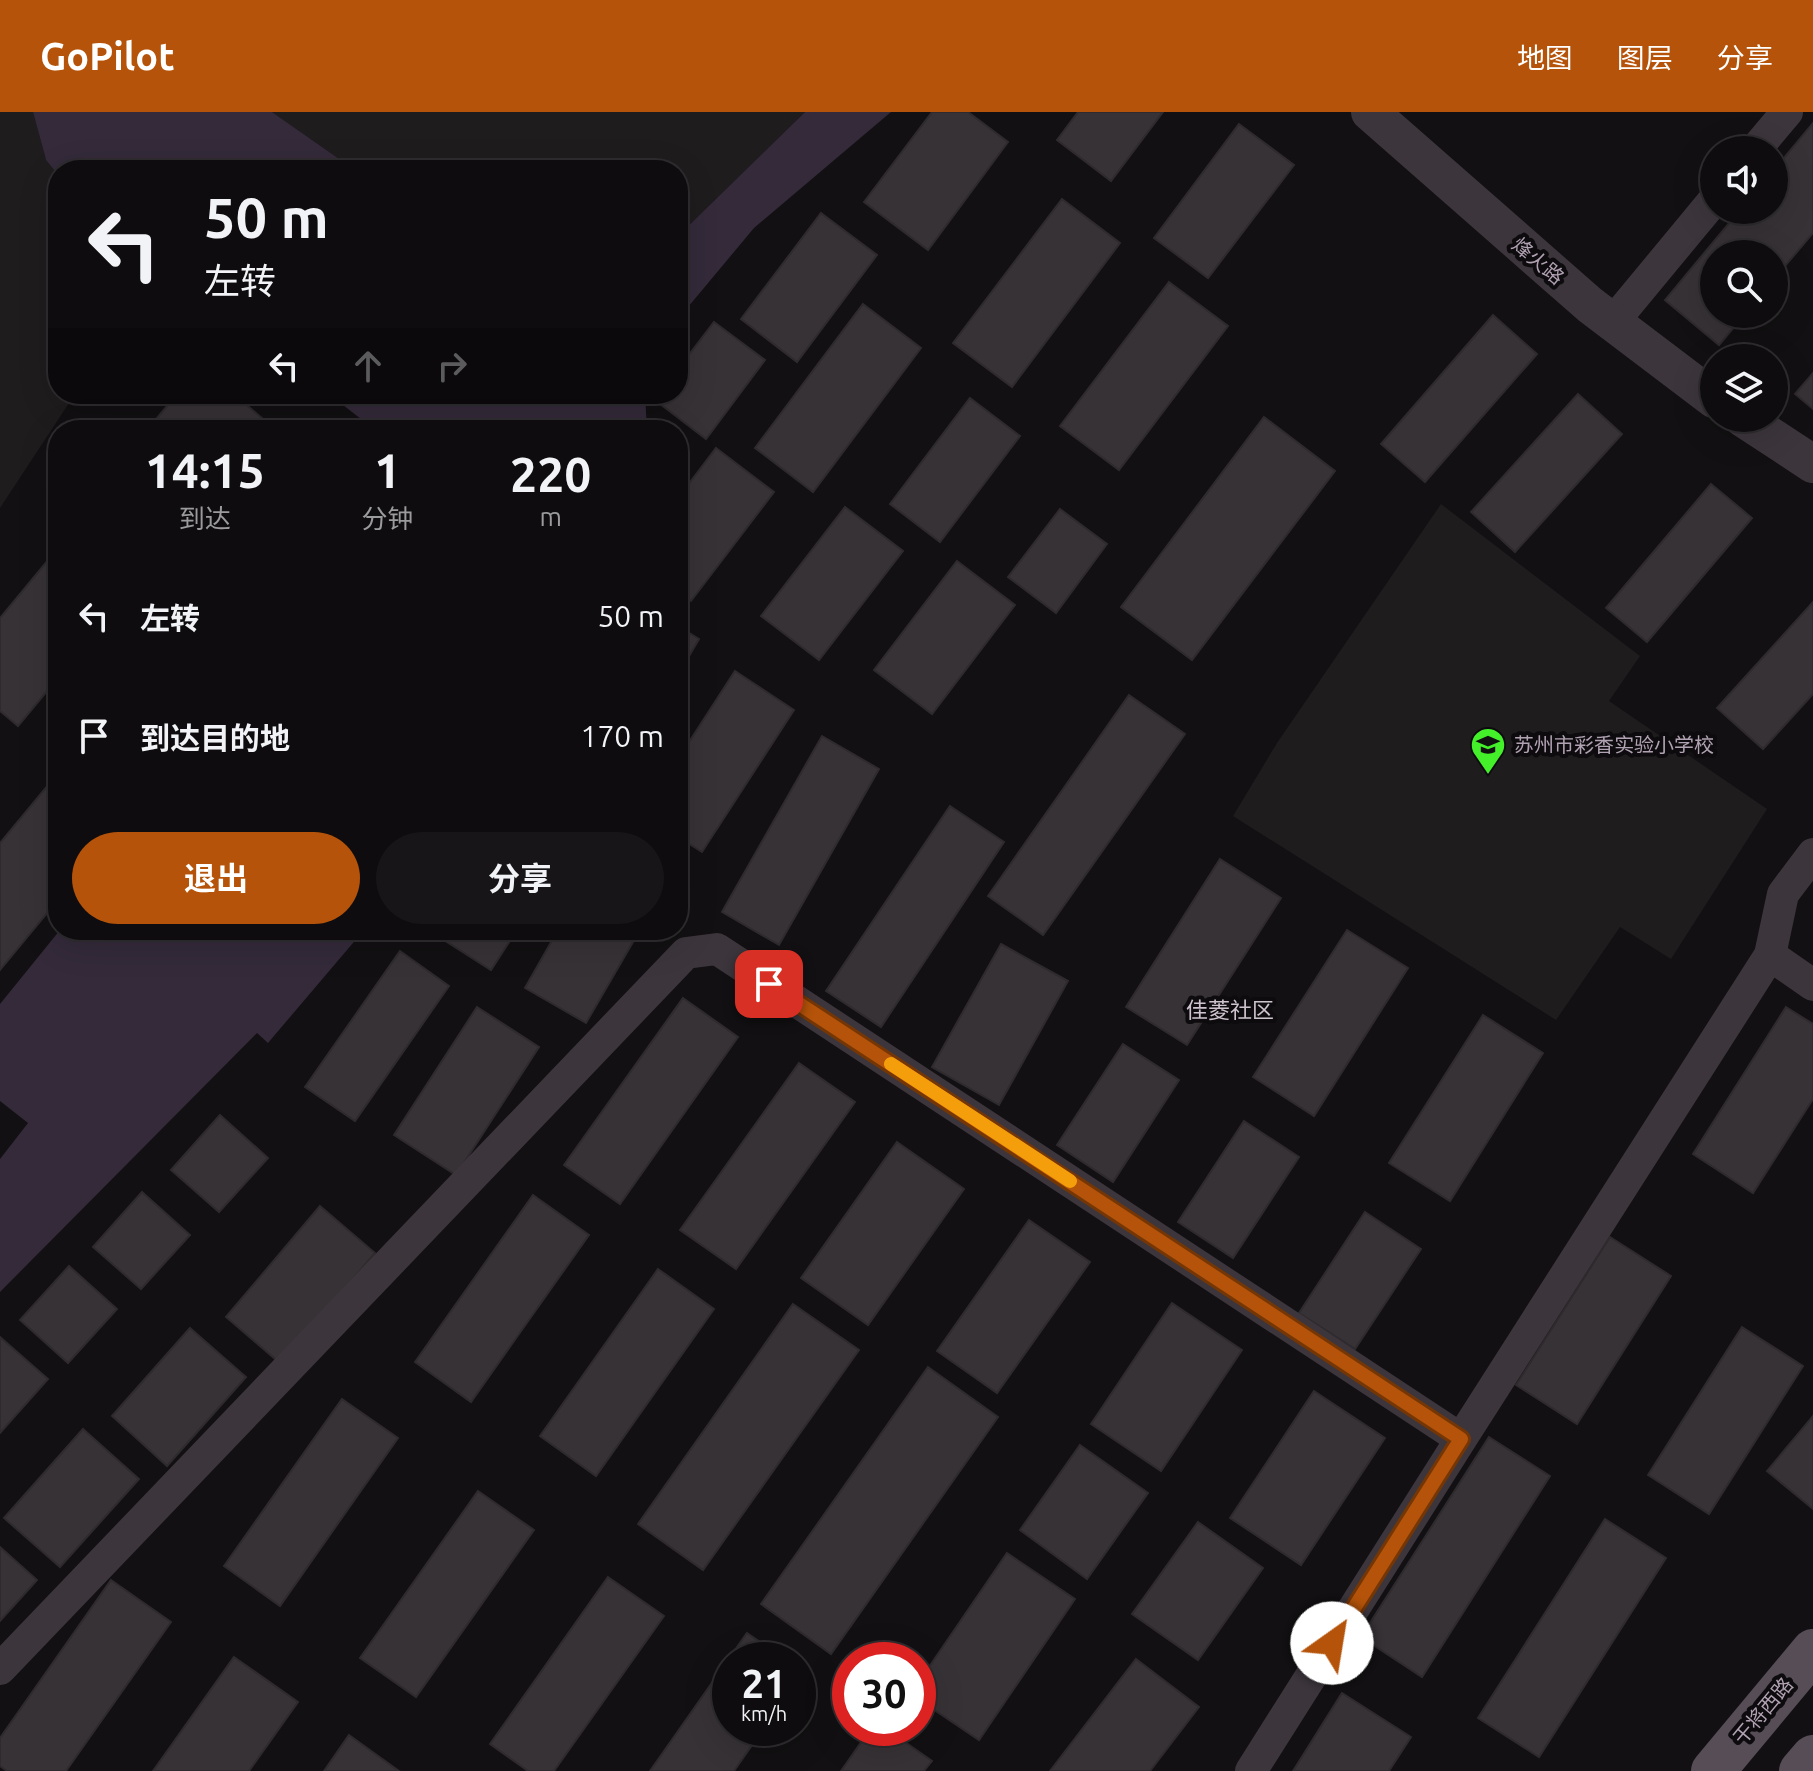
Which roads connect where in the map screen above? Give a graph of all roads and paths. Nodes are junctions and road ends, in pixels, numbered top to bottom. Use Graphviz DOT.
graph roads {
  1 [pos="1370,112"];
  2 [pos="1787,112"];
  3 [pos="1767,136"];
  4 [pos="1700,217"];
  5 [pos="1613,322"];
  6 [pos="1700,388"];
  7 [pos="1764,432"];
  8 [pos="1813,464"];
  9 [pos="1813,854"];
  10 [pos="1770,955"];
  11 [pos="1813,985"];
  12 [pos="1461,1439"];
  13 [pos="1813,1651"];
  14 [pos="0,1669"];
  15 [pos="1813,1757"];
  16 [pos="1251,1771"];
  17 [pos="1713,1771"];
  18 [pos="1801,1771"];
  1 -- 5 [label="street, 烽火路"];
  2 -- 3 [label="street"];
  4 -- 5 [label="street"];
  5 -- 6 [label="street, 烽火路"];
  7 -- 8 [label="street"];
  9 -- 10 [label="street"];
  10 -- 11 [label="street"];
  10 -- 12 [label="street"];
  12 -- 14 [label="street"];
  12 -- 16 [label="street"];
  13 -- 17 [label="main road, 干将西路"];
  15 -- 18 [label="main road"];
}
